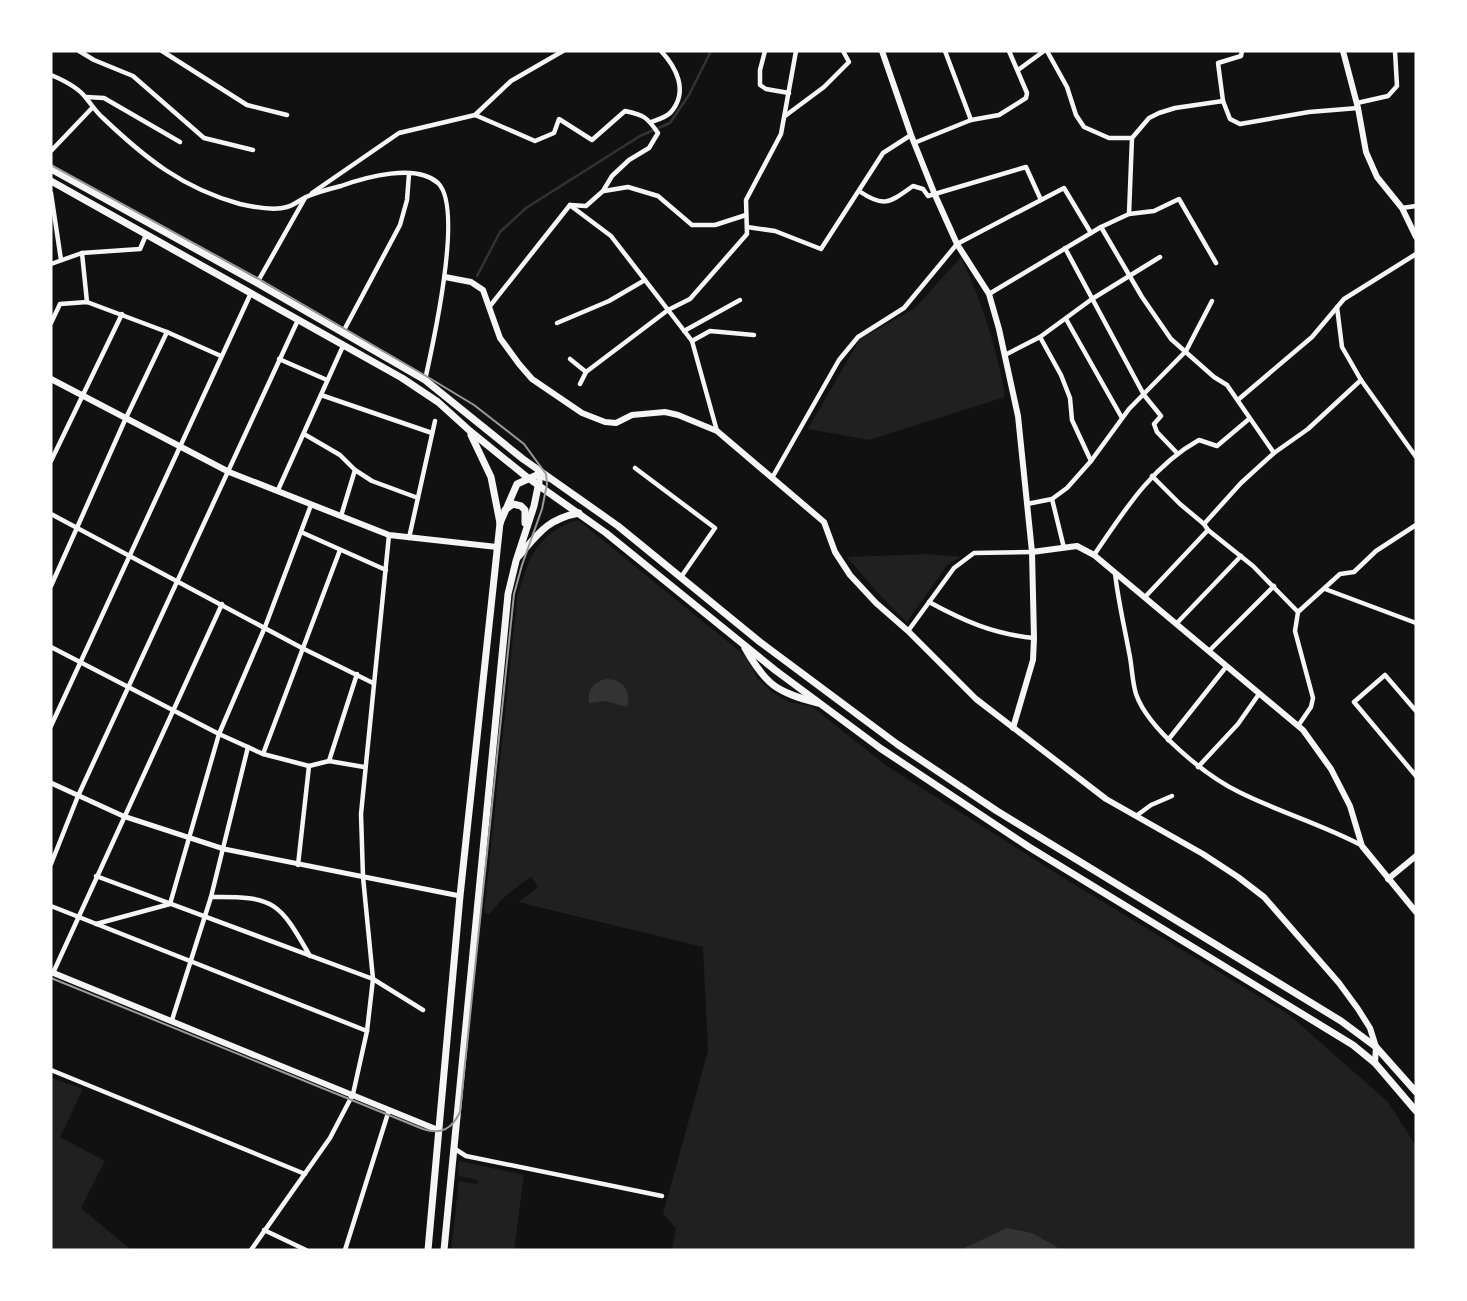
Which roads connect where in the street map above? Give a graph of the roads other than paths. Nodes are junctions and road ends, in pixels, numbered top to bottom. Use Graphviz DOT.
graph roads {
  1 [pos="79,51"];
  2 [pos="162,51"];
  3 [pos="564,51"];
  4 [pos="661,51"];
  5 [pos="765,51"];
  6 [pos="796,51"];
  7 [pos="843,51"];
  8 [pos="882,51"];
  9 [pos="945,51"];
  10 [pos="1009,51"];
  11 [pos="1046,51"];
  12 [pos="1242,51"];
  13 [pos="1343,51"];
  14 [pos="1395,51"];
  15 [pos="1018,70"];
  16 [pos="51,75"];
  17 [pos="789,93"];
  18 [pos="85,96"];
  19 [pos="1223,101"];
  20 [pos="1357,106"];
  21 [pos="92,108"];
  22 [pos="475,115"];
  23 [pos="287,116"];
  24 [pos="784,117"];
  25 [pos="971,120"];
  26 [pos="651,122"];
  27 [pos="1132,138"];
  28 [pos="913,139"];
  29 [pos="180,142"];
  30 [pos="253,150"];
  31 [pos="51,151"];
  32 [pos="51,169"];
  33 [pos="409,174"];
  34 [pos="51,181"];
  35 [pos="603,191"];
  36 [pos="859,191"];
  37 [pos="51,193"];
  38 [pos="935,195"];
  39 [pos="306,197"];
  40 [pos="1041,200"];
  41 [pos="570,205"];
  42 [pos="1416,206"];
  43 [pos="1402,208"];
  44 [pos="1129,214"];
  45 [pos="746,215"];
  46 [pos="1101,227"];
  47 [pos="747,228"];
  48 [pos="1091,233"];
  49 [pos="146,235"];
  50 [pos="1416,237"];
  51 [pos="957,244"];
  52 [pos="1065,248"];
  53 [pos="82,253"];
  54 [pos="1416,254"];
  55 [pos="1160,257"];
  56 [pos="61,260"];
  57 [pos="1216,263"];
  58 [pos="51,264"];
  59 [pos="1129,276"];
  60 [pos="445,277"];
  61 [pos="645,280"];
  62 [pos="257,283"];
  63 [pos="251,293"];
  64 [pos="989,294"];
  65 [pos="1092,299"];
  66 [pos="740,300"];
  67 [pos="1212,301"];
  68 [pos="87,302"];
  69 [pos="490,306"];
  70 [pos="1337,307"];
  71 [pos="668,310"];
  72 [pos="122,314"];
  73 [pos="1066,319"];
  74 [pos="298,320"];
  75 [pos="51,323"];
  76 [pos="557,323"];
  77 [pos="684,331"];
  78 [pos="167,332"];
  79 [pos="343,332"];
  80 [pos="754,334"];
  81 [pos="1040,337"];
  82 [pos="692,341"];
  83 [pos="343,345"];
  84 [pos="1186,351"];
  85 [pos="1005,355"];
  86 [pos="220,356"];
  87 [pos="279,359"];
  88 [pos="570,359"];
  89 [pos="586,372"];
  90 [pos="51,379"];
  91 [pos="327,380"];
  92 [pos="425,380"];
  93 [pos="1361,380"];
  94 [pos="580,384"];
  95 [pos="321,395"];
  96 [pos="1144,395"];
  97 [pos="82,397"];
  98 [pos="1239,399"];
  99 [pos="1122,418"];
  100 [pos="125,419"];
  101 [pos="1249,419"];
  102 [pos="435,421"];
  103 [pos="470,431"];
  104 [pos="717,431"];
  105 [pos="432,433"];
  106 [pos="303,434"];
  107 [pos="181,448"];
  108 [pos="1177,453"];
  109 [pos="1274,453"];
  110 [pos="1416,457"];
  111 [pos="523,459"];
  112 [pos="51,461"];
  113 [pos="1091,461"];
  114 [pos="635,468"];
  115 [pos="355,470"];
  116 [pos="229,471"];
  117 [pos="537,475"];
  118 [pos="1152,476"];
  119 [pos="528,478"];
  120 [pos="772,478"];
  121 [pos="555,481"];
  122 [pos="539,486"];
  123 [pos="278,490"];
  124 [pos="418,498"];
  125 [pos="1052,499"];
  126 [pos="1026,504"];
  127 [pos="311,505"];
  128 [pos="505,510"];
  129 [pos="579,513"];
  130 [pos="51,514"];
  131 [pos="341,516"];
  132 [pos="500,523"];
  133 [pos="1204,524"];
  134 [pos="1416,525"];
  135 [pos="76,527"];
  136 [pos="1208,530"];
  137 [pos="301,533"];
  138 [pos="389,535"];
  139 [pos="410,538"];
  140 [pos="522,541"];
  141 [pos="497,547"];
  142 [pos="1065,548"];
  143 [pos="340,550"];
  144 [pos="1032,552"];
  145 [pos="1094,555"];
  146 [pos="131,556"];
  147 [pos="1241,556"];
  148 [pos="516,561"];
  149 [pos="386,570"];
  150 [pos="1115,573"];
  151 [pos="681,578"];
  152 [pos="178,580"];
  153 [pos="51,586"];
  154 [pos="1274,586"];
  155 [pos="1325,589"];
  156 [pos="1144,598"];
  157 [pos="929,602"];
  158 [pos="222,604"];
  159 [pos="1298,612"];
  160 [pos="1416,623"];
  161 [pos="1175,625"];
  162 [pos="265,627"];
  163 [pos="908,631"];
  164 [pos="1034,638"];
  165 [pos="743,644"];
  166 [pos="51,647"];
  167 [pos="302,648"];
  168 [pos="1208,652"];
  169 [pos="81,663"];
  170 [pos="1226,667"];
  171 [pos="357,674"];
  172 [pos="373,683"];
  173 [pos="130,687"];
  174 [pos="1259,694"];
  175 [pos="824,705"];
  176 [pos="172,709"];
  177 [pos="1416,711"];
  178 [pos="51,726"];
  179 [pos="1298,726"];
  180 [pos="1013,728"];
  181 [pos="219,734"];
  182 [pos="1168,740"];
  183 [pos="248,747"];
  184 [pos="263,754"];
  185 [pos="329,761"];
  186 [pos="309,766"];
  187 [pos="364,767"];
  188 [pos="1198,767"];
  189 [pos="1416,776"];
  190 [pos="51,783"];
  191 [pos="78,796"];
  192 [pos="1172,796"];
  193 [pos="123,816"];
  194 [pos="1136,817"];
  195 [pos="188,838"];
  196 [pos="1362,846"];
  197 [pos="224,849"];
  198 [pos="1416,856"];
  199 [pos="51,864"];
  200 [pos="298,865"];
  201 [pos="96,876"];
  202 [pos="363,877"];
  203 [pos="1388,878"];
  204 [pos="460,896"];
  205 [pos="211,897"];
  206 [pos="170,904"];
  207 [pos="51,906"];
  208 [pos="1416,912"];
  209 [pos="79,917"];
  210 [pos="205,917"];
  211 [pos="96,924"];
  212 [pos="310,956"];
  213 [pos="192,962"];
  214 [pos="52,972"];
  215 [pos="373,979"];
  216 [pos="423,1010"];
  217 [pos="172,1020"];
  218 [pos="367,1031"];
  219 [pos="1376,1047"];
  220 [pos="1376,1063"];
  221 [pos="51,1070"];
  222 [pos="1416,1091"];
  223 [pos="353,1094"];
  224 [pos="390,1110"];
  225 [pos="1416,1111"];
  226 [pos="438,1130"];
  227 [pos="455,1149"];
  228 [pos="304,1174"];
  229 [pos="663,1196"];
  230 [pos="264,1230"];
  231 [pos="251,1250"];
  232 [pos="306,1250"];
  233 [pos="345,1250"];
  234 [pos="428,1250"];
  235 [pos="444,1250"];
  1 -- 30 [label="street"];
  2 -- 23 [label="street"];
  3 -- 22 [label="street"];
  4 -- 26 [label="street"];
  5 -- 17 [label="street"];
  6 -- 17 [label="street"];
  7 -- 24 [label="street"];
  8 -- 28 [label="main road"];
  9 -- 25 [label="street"];
  10 -- 15 [label="street"];
  11 -- 15 [label="street"];
  11 -- 27 [label="street"];
  12 -- 19 [label="street"];
  13 -- 20 [label="main road"];
  14 -- 20 [label="street"];
  15 -- 25 [label="street"];
  16 -- 18 [label="street"];
  17 -- 24 [label="street"];
  18 -- 21 [label="street"];
  18 -- 29 [label="street"];
  19 -- 20 [label="street"];
  19 -- 27 [label="street"];
  20 -- 43 [label="main road"];
  21 -- 31 [label="street"];
  21 -- 39 [label="street"];
  22 -- 26 [label="street"];
  22 -- 39 [label="street"];
  24 -- 45 [label="street"];
  25 -- 28 [label="street"];
  26 -- 35 [label="street"];
  27 -- 44 [label="street"];
  28 -- 36 [label="street"];
  28 -- 38 [label="main road"];
  32 -- 62 [label="main road"];
  33 -- 39 [label="street"];
  33 -- 60 [label="street"];
  33 -- 79 [label="street"];
  34 -- 49 [label="main road"];
  35 -- 41 [label="street"];
  35 -- 45 [label="street"];
  36 -- 38 [label="street"];
  36 -- 47 [label="street"];
  37 -- 56 [label="street"];
  38 -- 40 [label="street"];
  38 -- 51 [label="main road"];
  39 -- 62 [label="street"];
  40 -- 48 [label="street"];
  40 -- 51 [label="street"];
  41 -- 61 [label="street"];
  41 -- 69 [label="street"];
  42 -- 43 [label="street"];
  43 -- 50 [label="main road"];
  44 -- 46 [label="street"];
  44 -- 57 [label="street"];
  45 -- 47 [label="street"];
  46 -- 48 [label="street"];
  46 -- 59 [label="street"];
  47 -- 71 [label="street"];
  48 -- 52 [label="street"];
  49 -- 53 [label="street"];
  49 -- 63 [label="main road"];
  51 -- 64 [label="main road"];
  51 -- 120 [label="street"];
  52 -- 64 [label="street"];
  52 -- 65 [label="street"];
  53 -- 56 [label="street"];
  53 -- 68 [label="street"];
  54 -- 70 [label="street"];
  55 -- 59 [label="street"];
  56 -- 58 [label="street"];
  59 -- 65 [label="street"];
  59 -- 84 [label="street"];
  60 -- 69 [label="main road"];
  60 -- 92 [label="street"];
  61 -- 71 [label="street"];
  61 -- 76 [label="street"];
  62 -- 79 [label="main road"];
  63 -- 74 [label="main road"];
  63 -- 86 [label="street"];
  64 -- 85 [label="main road"];
  65 -- 73 [label="street"];
  65 -- 96 [label="street"];
  66 -- 77 [label="street"];
  67 -- 84 [label="street"];
  68 -- 72 [label="street"];
  68 -- 75 [label="street"];
  69 -- 104 [label="main road"];
  70 -- 93 [label="street"];
  70 -- 98 [label="street"];
  71 -- 77 [label="street"];
  71 -- 89 [label="street"];
  72 -- 78 [label="street"];
  72 -- 97 [label="street"];
  73 -- 81 [label="street"];
  73 -- 99 [label="street"];
  74 -- 83 [label="main road"];
  74 -- 87 [label="street"];
  77 -- 82 [label="street"];
  78 -- 86 [label="street"];
  78 -- 100 [label="street"];
  79 -- 92 [label="main road"];
  80 -- 82 [label="street"];
  81 -- 85 [label="street"];
  81 -- 113 [label="street"];
  82 -- 104 [label="street"];
  83 -- 91 [label="street"];
  83 -- 103 [label="main road"];
  84 -- 96 [label="street"];
  84 -- 98 [label="street"];
  85 -- 126 [label="main road"];
  86 -- 107 [label="street"];
  87 -- 91 [label="street"];
  87 -- 116 [label="street"];
  88 -- 89 [label="street"];
  89 -- 94 [label="street"];
  90 -- 97 [label="main road"];
  91 -- 95 [label="street"];
  92 -- 111 [label="main road"];
  93 -- 109 [label="street"];
  93 -- 110 [label="street"];
  95 -- 105 [label="street"];
  95 -- 106 [label="street"];
  96 -- 99 [label="street"];
  96 -- 108 [label="street"];
  97 -- 100 [label="main road"];
  97 -- 112 [label="street"];
  98 -- 101 [label="street"];
  99 -- 113 [label="street"];
  100 -- 107 [label="main road"];
  100 -- 135 [label="street"];
  101 -- 108 [label="street"];
  101 -- 109 [label="street"];
  102 -- 105 [label="street"];
  103 -- 119 [label="main road"];
  103 -- 132 [label="main road"];
  104 -- 120 [label="main road"];
  105 -- 124 [label="street"];
  106 -- 115 [label="street"];
  106 -- 123 [label="street"];
  107 -- 116 [label="main road"];
  107 -- 146 [label="street"];
  108 -- 118 [label="street"];
  109 -- 133 [label="street"];
  111 -- 117 [label="main road"];
  111 -- 121 [label="main road"];
  113 -- 125 [label="street"];
  114 -- 151 [label="street"];
  115 -- 124 [label="street"];
  115 -- 131 [label="street"];
  116 -- 123 [label="main road"];
  116 -- 152 [label="street"];
  117 -- 119 [label="main road"];
  117 -- 121 [label="main road"];
  117 -- 122 [label="main road"];
  118 -- 133 [label="street"];
  118 -- 145 [label="street"];
  119 -- 122 [label="main road"];
  119 -- 128 [label="main road"];
  120 -- 163 [label="main road"];
  121 -- 151 [label="main road"];
  122 -- 129 [label="main road"];
  122 -- 140 [label="main road"];
  123 -- 127 [label="main road"];
  124 -- 139 [label="street"];
  125 -- 126 [label="street"];
  125 -- 142 [label="street"];
  126 -- 144 [label="main road"];
  127 -- 131 [label="main road"];
  127 -- 137 [label="street"];
  128 -- 132 [label="main road"];
  128 -- 140 [label="main road"];
  129 -- 148 [label="main road"];
  129 -- 165 [label="main road"];
  130 -- 135 [label="street"];
  131 -- 138 [label="main road"];
  132 -- 141 [label="main road"];
  133 -- 136 [label="street"];
  134 -- 155 [label="street"];
  135 -- 146 [label="street"];
  135 -- 153 [label="street"];
  136 -- 147 [label="street"];
  136 -- 156 [label="street"];
  137 -- 143 [label="street"];
  137 -- 162 [label="street"];
  138 -- 139 [label="main road"];
  138 -- 149 [label="street"];
  139 -- 141 [label="main road"];
  140 -- 148 [label="main road"];
  141 -- 204 [label="main road"];
  142 -- 144 [label="main road"];
  142 -- 145 [label="main road"];
  143 -- 149 [label="street"];
  143 -- 167 [label="street"];
  144 -- 157 [label="street"];
  144 -- 164 [label="main road"];
  145 -- 150 [label="main road"];
  146 -- 152 [label="street"];
  146 -- 169 [label="street"];
  147 -- 154 [label="street"];
  147 -- 161 [label="street"];
  148 -- 227 [label="main road"];
  149 -- 172 [label="street"];
  150 -- 156 [label="main road"];
  150 -- 182 [label="street"];
  151 -- 219 [label="main road"];
  152 -- 158 [label="street"];
  152 -- 173 [label="street"];
  154 -- 159 [label="street"];
  154 -- 168 [label="street"];
  155 -- 159 [label="street"];
  155 -- 160 [label="street"];
  156 -- 161 [label="main road"];
  157 -- 163 [label="street"];
  157 -- 164 [label="street"];
  158 -- 162 [label="street"];
  158 -- 176 [label="street"];
  159 -- 179 [label="street"];
  161 -- 168 [label="main road"];
  162 -- 167 [label="street"];
  162 -- 181 [label="street"];
  163 -- 180 [label="main road"];
  164 -- 180 [label="main road"];
  165 -- 175 [label="main road"];
  165 -- 175 [label="main road"];
  166 -- 169 [label="street"];
  167 -- 171 [label="street"];
  167 -- 184 [label="street"];
  168 -- 170 [label="main road"];
  169 -- 173 [label="street"];
  169 -- 178 [label="street"];
  170 -- 174 [label="main road"];
  170 -- 182 [label="street"];
  171 -- 172 [label="street"];
  171 -- 185 [label="street"];
  172 -- 187 [label="street"];
  173 -- 176 [label="street"];
  173 -- 191 [label="street"];
  174 -- 179 [label="main road"];
  174 -- 188 [label="street"];
  175 -- 220 [label="main road"];
  176 -- 181 [label="street"];
  176 -- 193 [label="street"];
  177 -- 189 [label="street"];
  179 -- 196 [label="main road"];
  180 -- 194 [label="main road"];
  181 -- 183 [label="street"];
  181 -- 195 [label="street"];
  182 -- 188 [label="street"];
  183 -- 184 [label="street"];
  183 -- 197 [label="street"];
  184 -- 186 [label="street"];
  185 -- 186 [label="street"];
  185 -- 187 [label="street"];
  186 -- 200 [label="street"];
  187 -- 202 [label="street"];
  188 -- 196 [label="street"];
  190 -- 191 [label="street"];
  191 -- 193 [label="street"];
  191 -- 199 [label="street"];
  192 -- 194 [label="street"];
  193 -- 195 [label="street"];
  193 -- 201 [label="street"];
  194 -- 219 [label="main road"];
  195 -- 197 [label="street"];
  195 -- 206 [label="street"];
  196 -- 203 [label="main road"];
  197 -- 200 [label="street"];
  197 -- 205 [label="street"];
  198 -- 203 [label="main road"];
  200 -- 202 [label="street"];
  201 -- 206 [label="street"];
  201 -- 209 [label="street"];
  202 -- 204 [label="street"];
  202 -- 215 [label="street"];
  203 -- 208 [label="main road"];
  204 -- 226 [label="main road"];
  205 -- 210 [label="street"];
  205 -- 212 [label="street"];
  206 -- 210 [label="street"];
  206 -- 211 [label="street"];
  207 -- 209 [label="street"];
  209 -- 211 [label="street"];
  209 -- 214 [label="street"];
  210 -- 212 [label="street"];
  210 -- 213 [label="street"];
  211 -- 213 [label="street"];
  212 -- 215 [label="street"];
  213 -- 217 [label="street"];
  213 -- 218 [label="street"];
  214 -- 217 [label="main road"];
  215 -- 216 [label="street"];
  215 -- 218 [label="street"];
  217 -- 223 [label="main road"];
  218 -- 223 [label="street"];
  219 -- 220 [label="main road"];
  219 -- 222 [label="main road"];
  220 -- 225 [label="main road"];
  221 -- 228 [label="street"];
  223 -- 224 [label="main road"];
  223 -- 228 [label="street"];
  224 -- 226 [label="main road"];
  224 -- 233 [label="street"];
  226 -- 234 [label="main road"];
  227 -- 229 [label="street"];
  227 -- 235 [label="main road"];
  228 -- 230 [label="street"];
  230 -- 231 [label="street"];
  230 -- 232 [label="street"];
}
